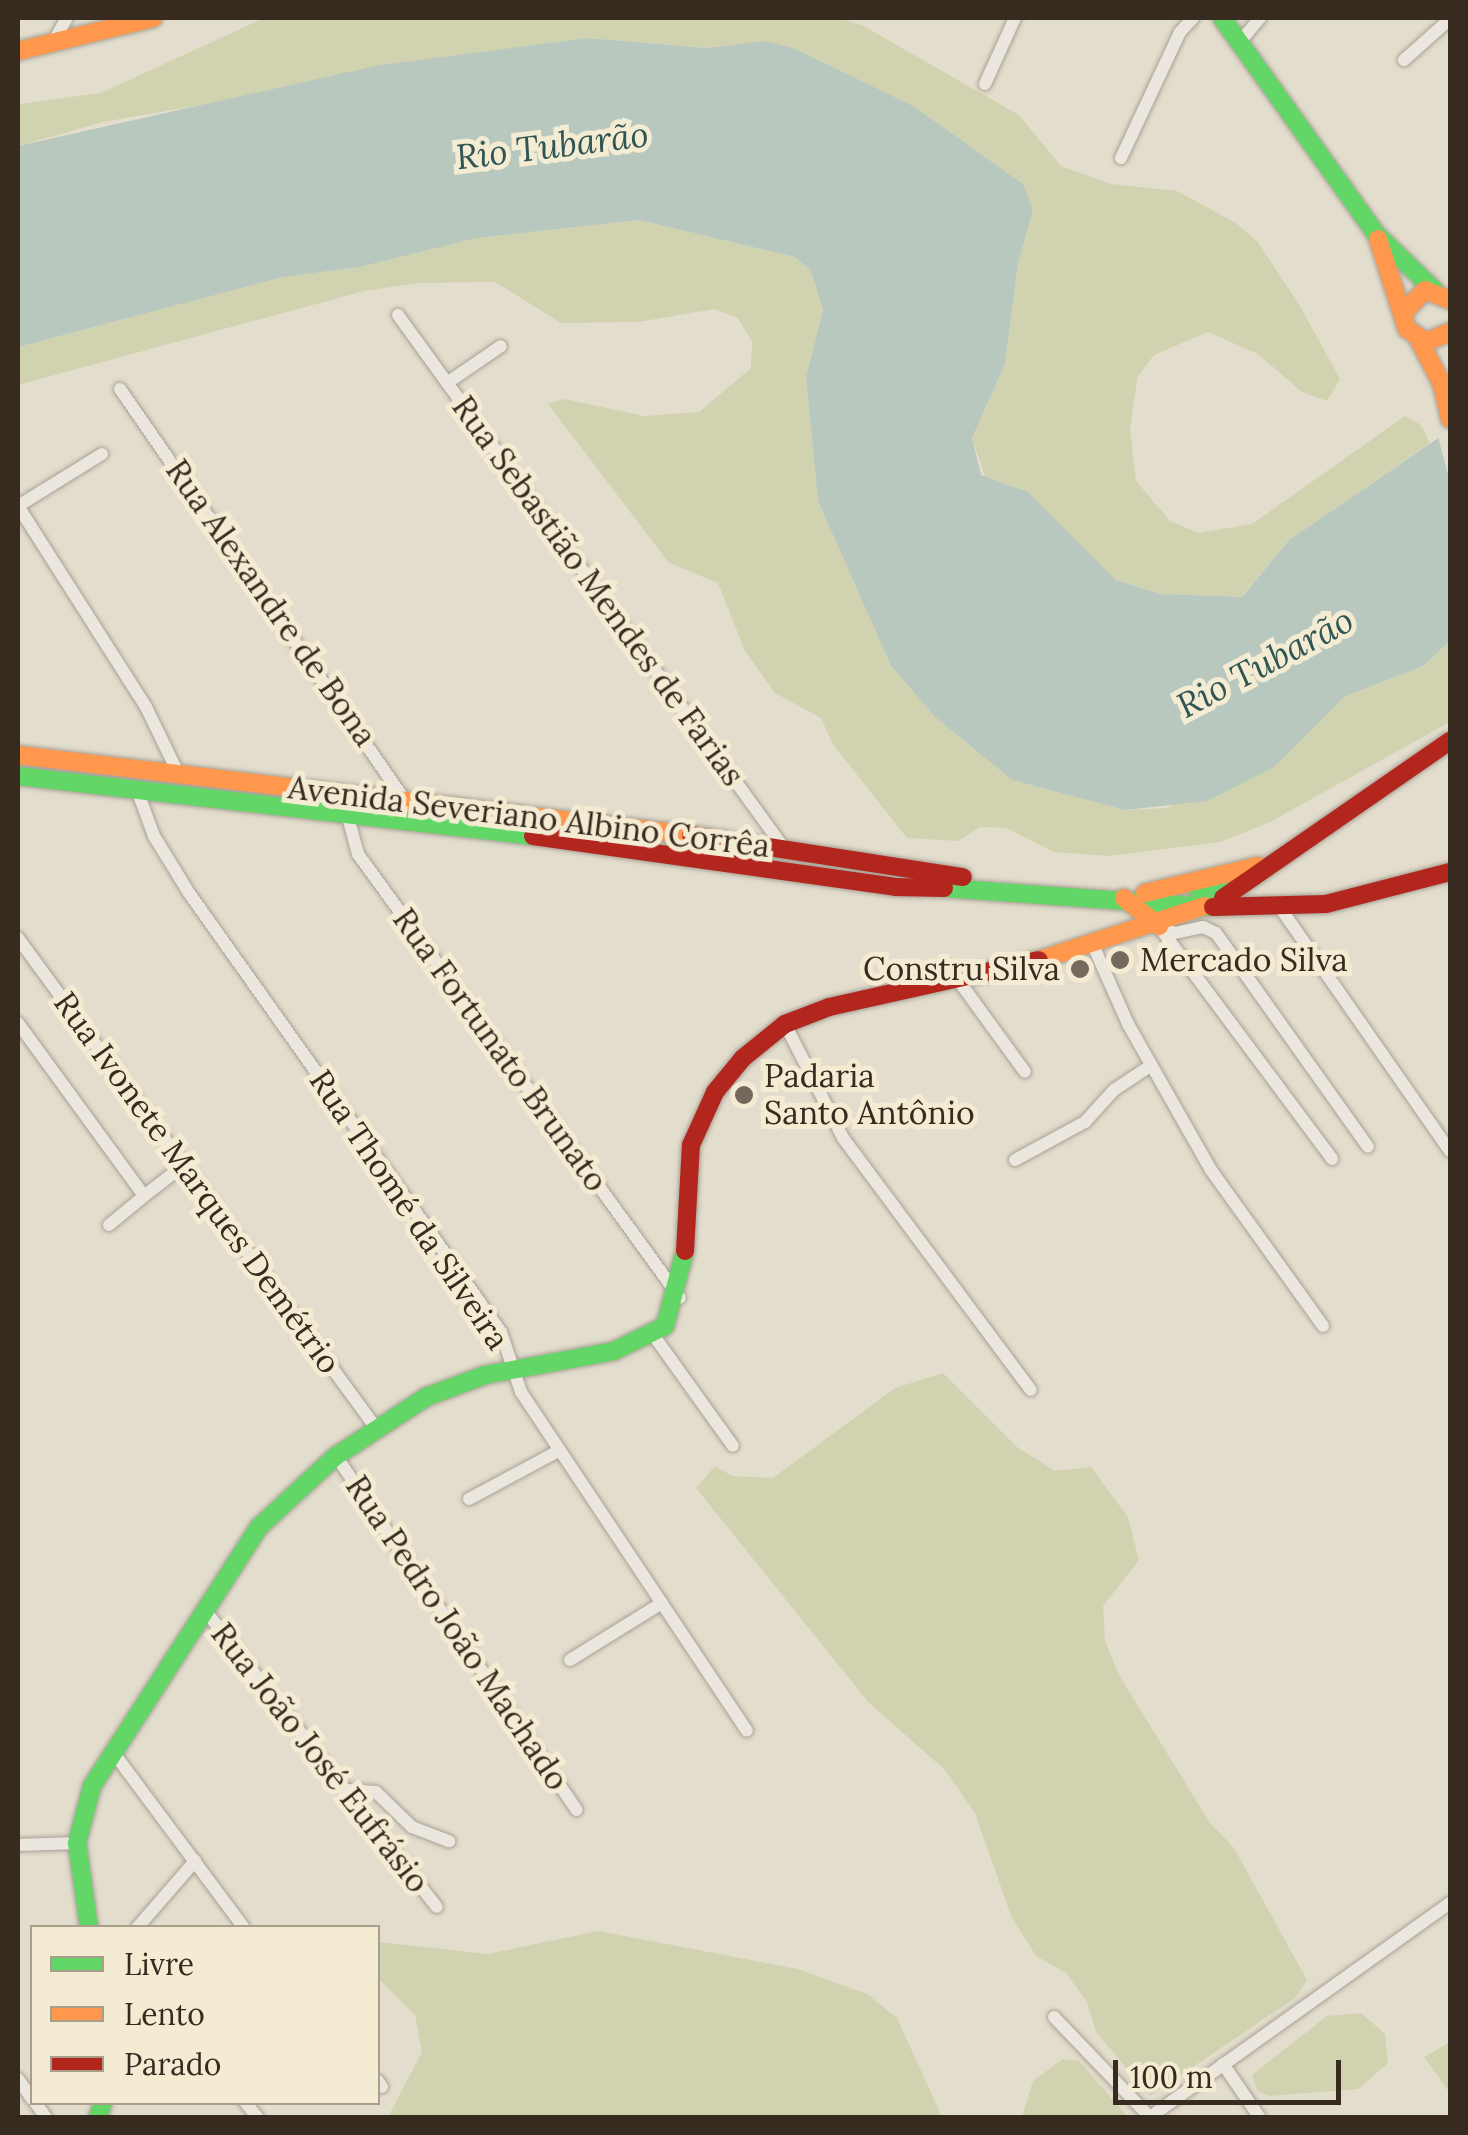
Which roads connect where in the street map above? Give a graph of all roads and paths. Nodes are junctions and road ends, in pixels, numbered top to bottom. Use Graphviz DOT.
graph roads {
  1 [pos="67,18"];
  2 [pos="154,18"];
  3 [pos="1015,18"];
  4 [pos="1193,18"];
  5 [pos="1222,18"];
  6 [pos="1260,18"];
  7 [pos="1450,19"];
  8 [pos="54,41"];
  9 [pos="1239,43"];
  10 [pos="18,50"];
  11 [pos="1404,60"];
  12 [pos="985,84"];
  13 [pos="1121,158"];
  14 [pos="1376,234"];
  15 [pos="1445,295"];
  16 [pos="1404,313"];
  17 [pos="398,315"];
  18 [pos="1449,333"];
  19 [pos="1418,340"];
  20 [pos="501,346"];
  21 [pos="447,383"];
  22 [pos="120,388"];
  23 [pos="1443,391"];
  24 [pos="1450,419"];
  25 [pos="102,454"];
  26 [pos="1450,740"];
  27 [pos="18,755"];
  28 [pos="178,774"];
  29 [pos="18,776"];
  30 [pos="137,790"];
  31 [pos="348,793"];
  32 [pos="408,799"];
  33 [pos="346,815"];
  34 [pos="408,822"];
  35 [pos="606,823"];
  36 [pos="602,844"];
  37 [pos="786,850"];
  38 [pos="1284,857"];
  39 [pos="784,870"];
  40 [pos="1450,872"];
  41 [pos="1208,881"];
  42 [pos="1038,890"];
  43 [pos="1122,897"];
  44 [pos="1213,904"];
  45 [pos="1279,906"];
  46 [pos="1159,926"];
  47 [pos="18,938"];
  48 [pos="1093,945"];
  49 [pos="956,977"];
  50 [pos="18,1024"];
  51 [pos="784,1024"];
  52 [pos="1150,1066"];
  53 [pos="1025,1072"];
  54 [pos="1368,1147"];
  55 [pos="1450,1151"];
  56 [pos="1332,1159"];
  57 [pos="1016,1160"];
  58 [pos="184,1165"];
  59 [pos="144,1196"];
  60 [pos="108,1225"];
  61 [pos="680,1298"];
  62 [pos="1323,1326"];
  63 [pos="654,1336"];
  64 [pos="514,1369"];
  65 [pos="1031,1390"];
  66 [pos="376,1428"];
  67 [pos="733,1446"];
  68 [pos="560,1450"];
  69 [pos="336,1456"];
  70 [pos="468,1499"];
  71 [pos="662,1603"];
  72 [pos="204,1608"];
  73 [pos="570,1660"];
  74 [pos="747,1731"];
  75 [pos="112,1752"];
  76 [pos="346,1790"];
  77 [pos="578,1810"];
  78 [pos="449,1840"];
  79 [pos="78,1843"];
  80 [pos="18,1845"];
  81 [pos="196,1860"];
  82 [pos="1450,1903"];
  83 [pos="437,1907"];
  84 [pos="89,1925"];
  85 [pos="140,1925"];
  86 [pos="242,1925"];
  87 [pos="1054,2017"];
  88 [pos="1223,2064"];
  89 [pos="1150,2116"];
  90 [pos="1260,2118"];
  1 -- 8 [label="street"];
  2 -- 8 [label="main road"];
  3 -- 12 [label="street"];
  4 -- 13 [label="street"];
  5 -- 9 [label="main road"];
  6 -- 9 [label="street"];
  7 -- 11 [label="street"];
  8 -- 10 [label="main road"];
  9 -- 14 [label="main road"];
  14 -- 15 [label="main road"];
  14 -- 16 [label="main road"];
  15 -- 16 [label="main road"];
  16 -- 19 [label="main road"];
  17 -- 21 [label="street, Rua Sebastião Mendes de Farias"];
  18 -- 19 [label="main road"];
  18 -- 23 [label="main road"];
  19 -- 23 [label="main road"];
  20 -- 21 [label="street"];
  21 -- 37 [label="street, Rua Sebastião Mendes de Farias"];
  22 -- 32 [label="street, Rua Alexandre de Bona"];
  23 -- 24 [label="main road"];
  25 -- 28 [label="street"];
  26 -- 38 [label="main road"];
  27 -- 28 [label="main road, Avenida Severiano Albino Corrêa"];
  28 -- 30 [label="main road"];
  28 -- 31 [label="main road, Avenida Severiano Albino Corrêa"];
  29 -- 30 [label="main road, Avenida Severiano Albino Corrêa"];
  30 -- 33 [label="main road, Avenida Severiano Albino Corrêa"];
  30 -- 64 [label="street, Rua Thomé da Silveira"];
  31 -- 32 [label="main road, Avenida Severiano Albino Corrêa"];
  31 -- 33 [label="street, Rua Fortunato Brunato"];
  32 -- 34 [label="street"];
  32 -- 35 [label="main road, Avenida Severiano Albino Corrêa"];
  33 -- 34 [label="main road, Avenida Severiano Albino Corrêa"];
  33 -- 61 [label="street, Rua Fortunato Brunato"];
  34 -- 36 [label="main road, Avenida Severiano Albino Corrêa"];
  35 -- 36 [label="main road"];
  35 -- 37 [label="main road, Avenida Severiano Albino Corrêa"];
  36 -- 39 [label="main road, Avenida Severiano Albino Corrêa"];
  37 -- 39 [label="street"];
  37 -- 42 [label="main road, Avenida Severiano Albino Corrêa"];
  38 -- 41 [label="main road, Avenida Severiano Albino Corrêa"];
  38 -- 44 [label="main road"];
  39 -- 42 [label="main road, Avenida Severiano Albino Corrêa"];
  40 -- 45 [label="main road, Avenida Severiano Albino Corrêa"];
  41 -- 43 [label="main road, Avenida Severiano Albino Corrêa"];
  41 -- 44 [label="main road"];
  42 -- 43 [label="main road, Avenida Severiano Albino Corrêa"];
  43 -- 44 [label="main road, Avenida Severiano Albino Corrêa"];
  43 -- 46 [label="main road"];
  44 -- 45 [label="main road, Avenida Severiano Albino Corrêa"];
  44 -- 46 [label="main road"];
  45 -- 55 [label="street"];
  46 -- 48 [label="main road"];
  46 -- 54 [label="street"];
  46 -- 56 [label="street"];
  47 -- 58 [label="street, Rua Ivonete Marques Demétrio"];
  48 -- 49 [label="main road"];
  48 -- 52 [label="street"];
  49 -- 51 [label="main road"];
  49 -- 53 [label="street"];
  50 -- 59 [label="street"];
  51 -- 61 [label="main road"];
  51 -- 65 [label="street"];
  52 -- 57 [label="street"];
  52 -- 62 [label="street"];
  58 -- 59 [label="street"];
  58 -- 66 [label="street, Rua Ivonete Marques Demétrio"];
  59 -- 60 [label="street"];
  61 -- 63 [label="main road"];
  63 -- 64 [label="main road"];
  63 -- 67 [label="street"];
  64 -- 66 [label="main road"];
  64 -- 68 [label="street, Rua Thomé da Silveira"];
  66 -- 69 [label="main road"];
  68 -- 70 [label="street"];
  68 -- 71 [label="street, Rua Thomé da Silveira"];
  69 -- 72 [label="main road"];
  69 -- 77 [label="street, Rua Pedro João Machado"];
  71 -- 73 [label="street"];
  71 -- 74 [label="street, Rua Thomé da Silveira"];
  72 -- 75 [label="main road"];
  72 -- 76 [label="street, Rua João José Eufrásio"];
  75 -- 79 [label="main road"];
  75 -- 81 [label="street"];
  76 -- 78 [label="street"];
  76 -- 83 [label="street, Rua João José Eufrásio"];
  79 -- 80 [label="street"];
  79 -- 84 [label="main road"];
  81 -- 85 [label="street"];
  81 -- 86 [label="street"];
  82 -- 88 [label="street"];
  87 -- 89 [label="street"];
  88 -- 89 [label="street"];
  88 -- 90 [label="street"];
}
